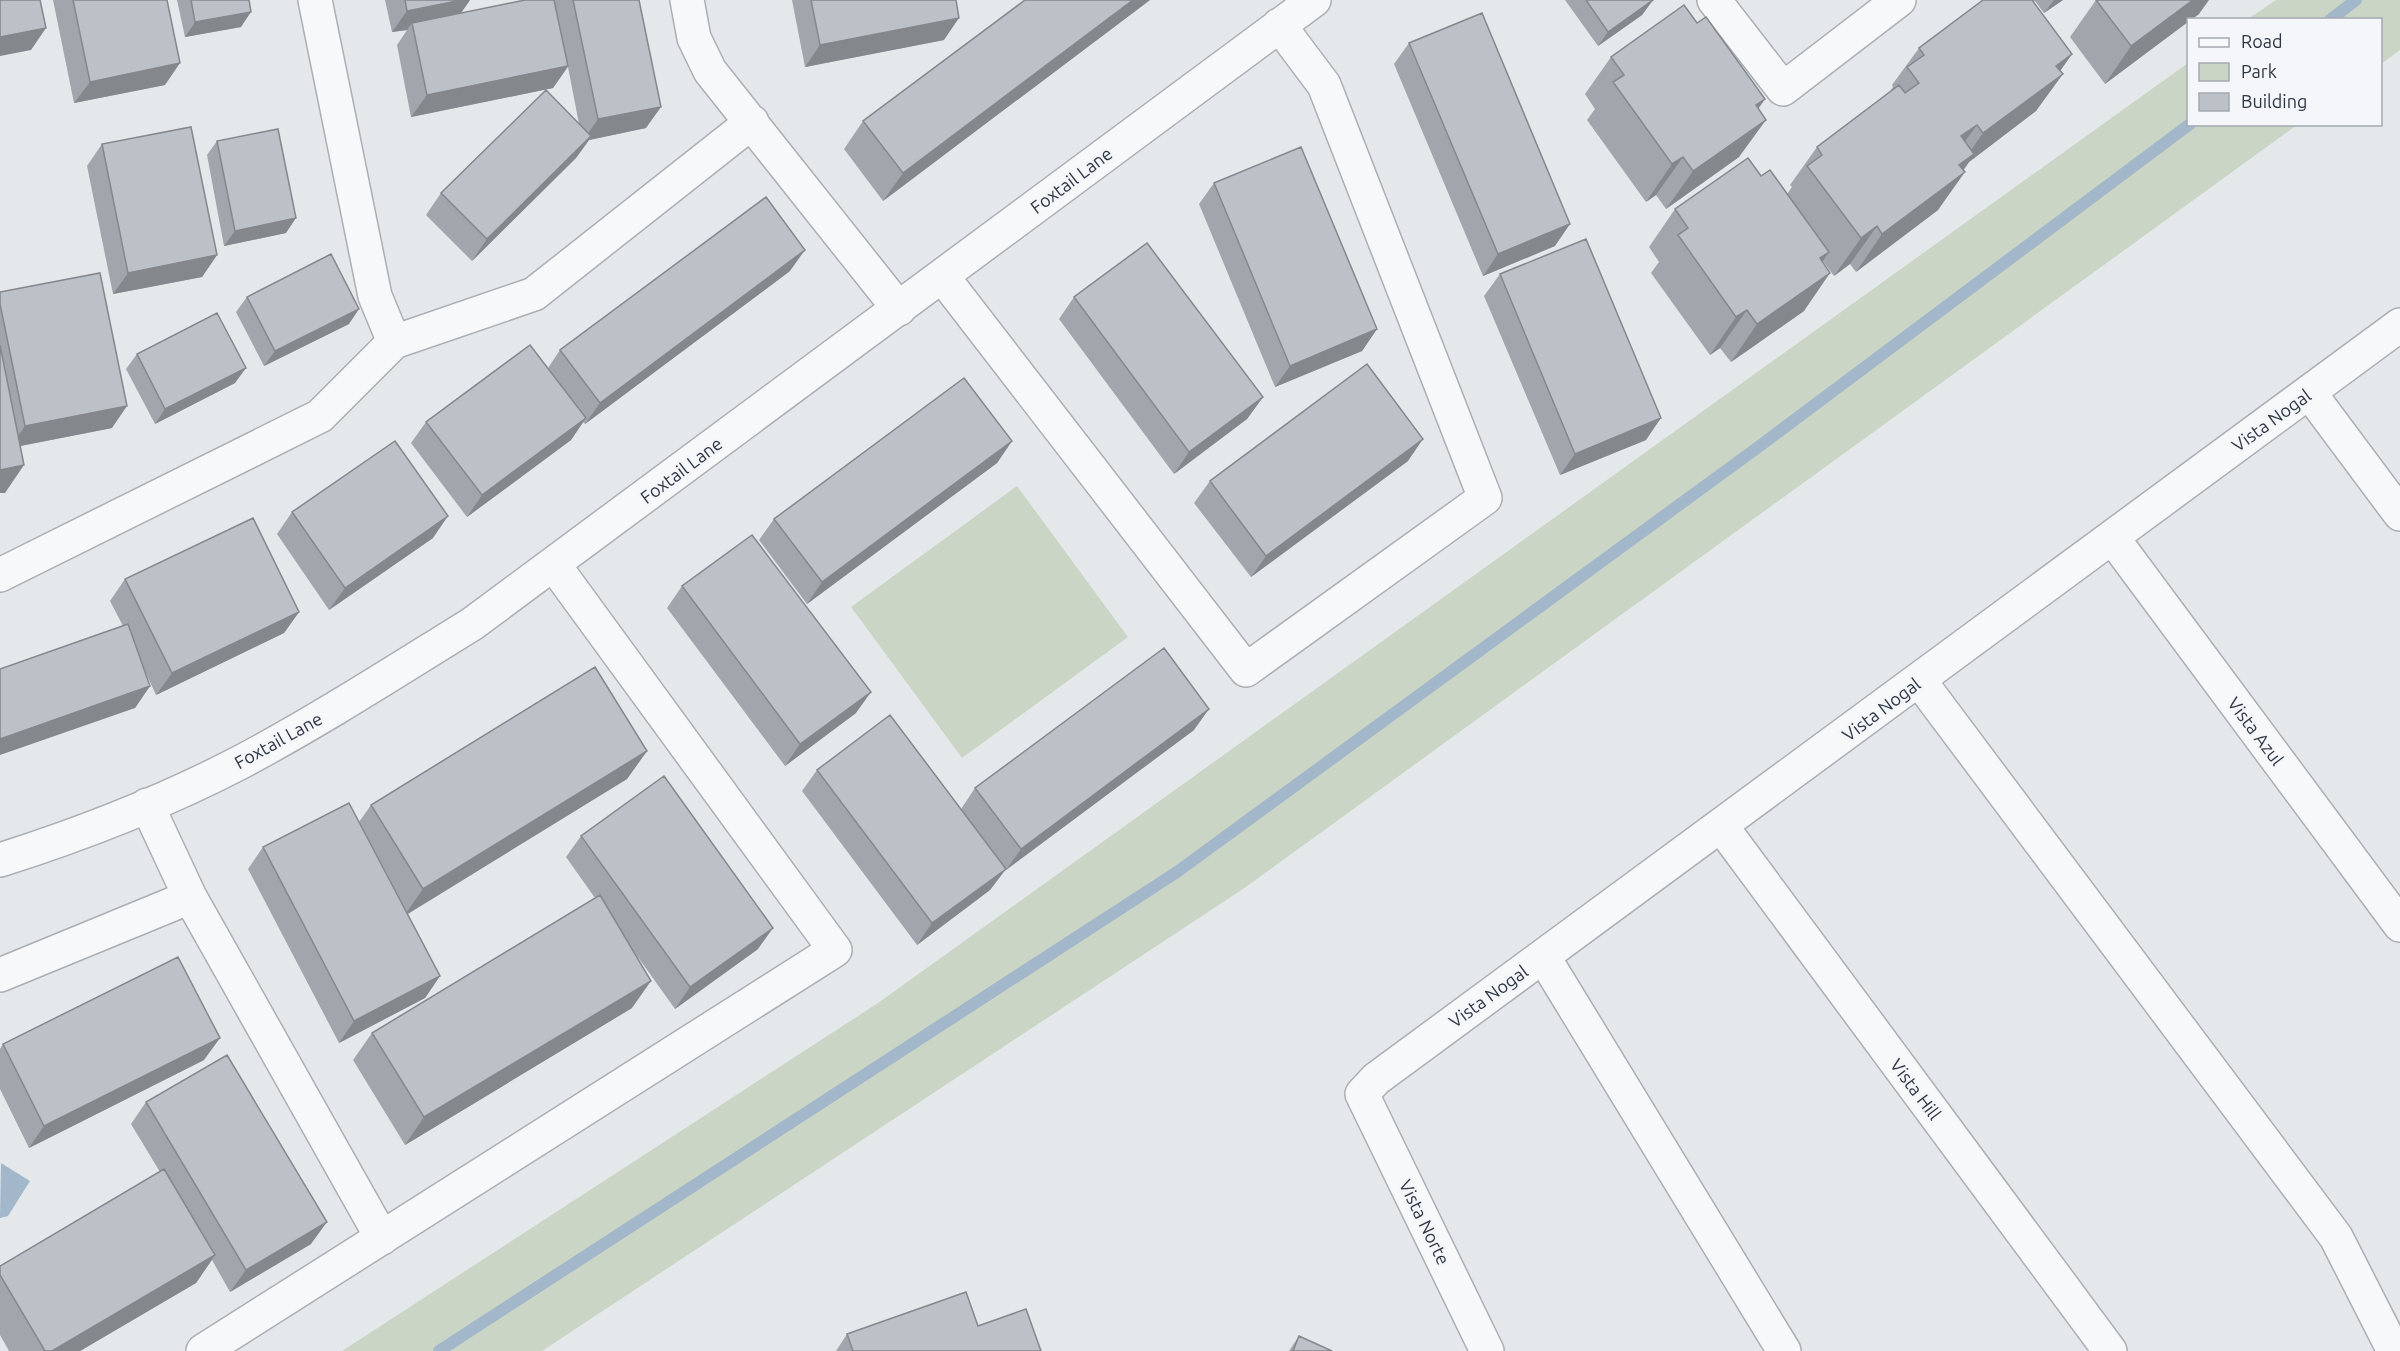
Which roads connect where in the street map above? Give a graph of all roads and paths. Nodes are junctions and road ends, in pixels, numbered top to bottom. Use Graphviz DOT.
graph roads {
  1 [pos="315,0"];
  2 [pos="687,0"];
  3 [pos="1314,0"];
  4 [pos="1714,0"];
  5 [pos="1899,0"];
  6 [pos="1279,25"];
  7 [pos="752,122"];
  8 [pos="942,276"];
  9 [pos="899,309"];
  10 [pos="2400,326"];
  11 [pos="394,342"];
  12 [pos="2309,392"];
  13 [pos="2400,514"];
  14 [pos="2112,537"];
  15 [pos="554,565"];
  16 [pos="0,575"];
  17 [pos="1919,680"];
  18 [pos="147,805"];
  19 [pos="1722,827"];
  20 [pos="0,860"];
  21 [pos="190,897"];
  22 [pos="2400,925"];
  23 [pos="1543,956"];
  24 [pos="0,975"];
  25 [pos="1362,1094"];
  26 [pos="382,1238"];
  27 [pos="203,1351"];
  28 [pos="1487,1351"];
  29 [pos="1784,1351"];
  30 [pos="2110,1351"];
  31 [pos="2394,1351"];
  1 -- 11 [label="street"];
  2 -- 7 [label="street"];
  3 -- 6 [label="street, Foxtail Lane"];
  4 -- 5 [label="street"];
  6 -- 8 [label="street, Foxtail Lane"];
  6 -- 8 [label="street"];
  7 -- 9 [label="street"];
  7 -- 11 [label="street"];
  8 -- 9 [label="street, Foxtail Lane"];
  9 -- 15 [label="street, Foxtail Lane"];
  10 -- 12 [label="street, Vista Nogal"];
  11 -- 16 [label="street"];
  12 -- 13 [label="street"];
  12 -- 14 [label="street, Vista Nogal"];
  14 -- 17 [label="street, Vista Nogal"];
  14 -- 22 [label="street, Vista Azul"];
  15 -- 18 [label="street, Foxtail Lane"];
  15 -- 26 [label="street"];
  17 -- 19 [label="street, Vista Nogal"];
  17 -- 31 [label="street"];
  18 -- 20 [label="street, Foxtail Lane"];
  18 -- 21 [label="street"];
  19 -- 23 [label="street, Vista Nogal"];
  19 -- 30 [label="street, Vista Hill"];
  21 -- 24 [label="street"];
  21 -- 26 [label="street"];
  23 -- 25 [label="street, Vista Nogal"];
  23 -- 29 [label="street"];
  25 -- 28 [label="street, Vista Norte"];
  26 -- 27 [label="street"];
}
